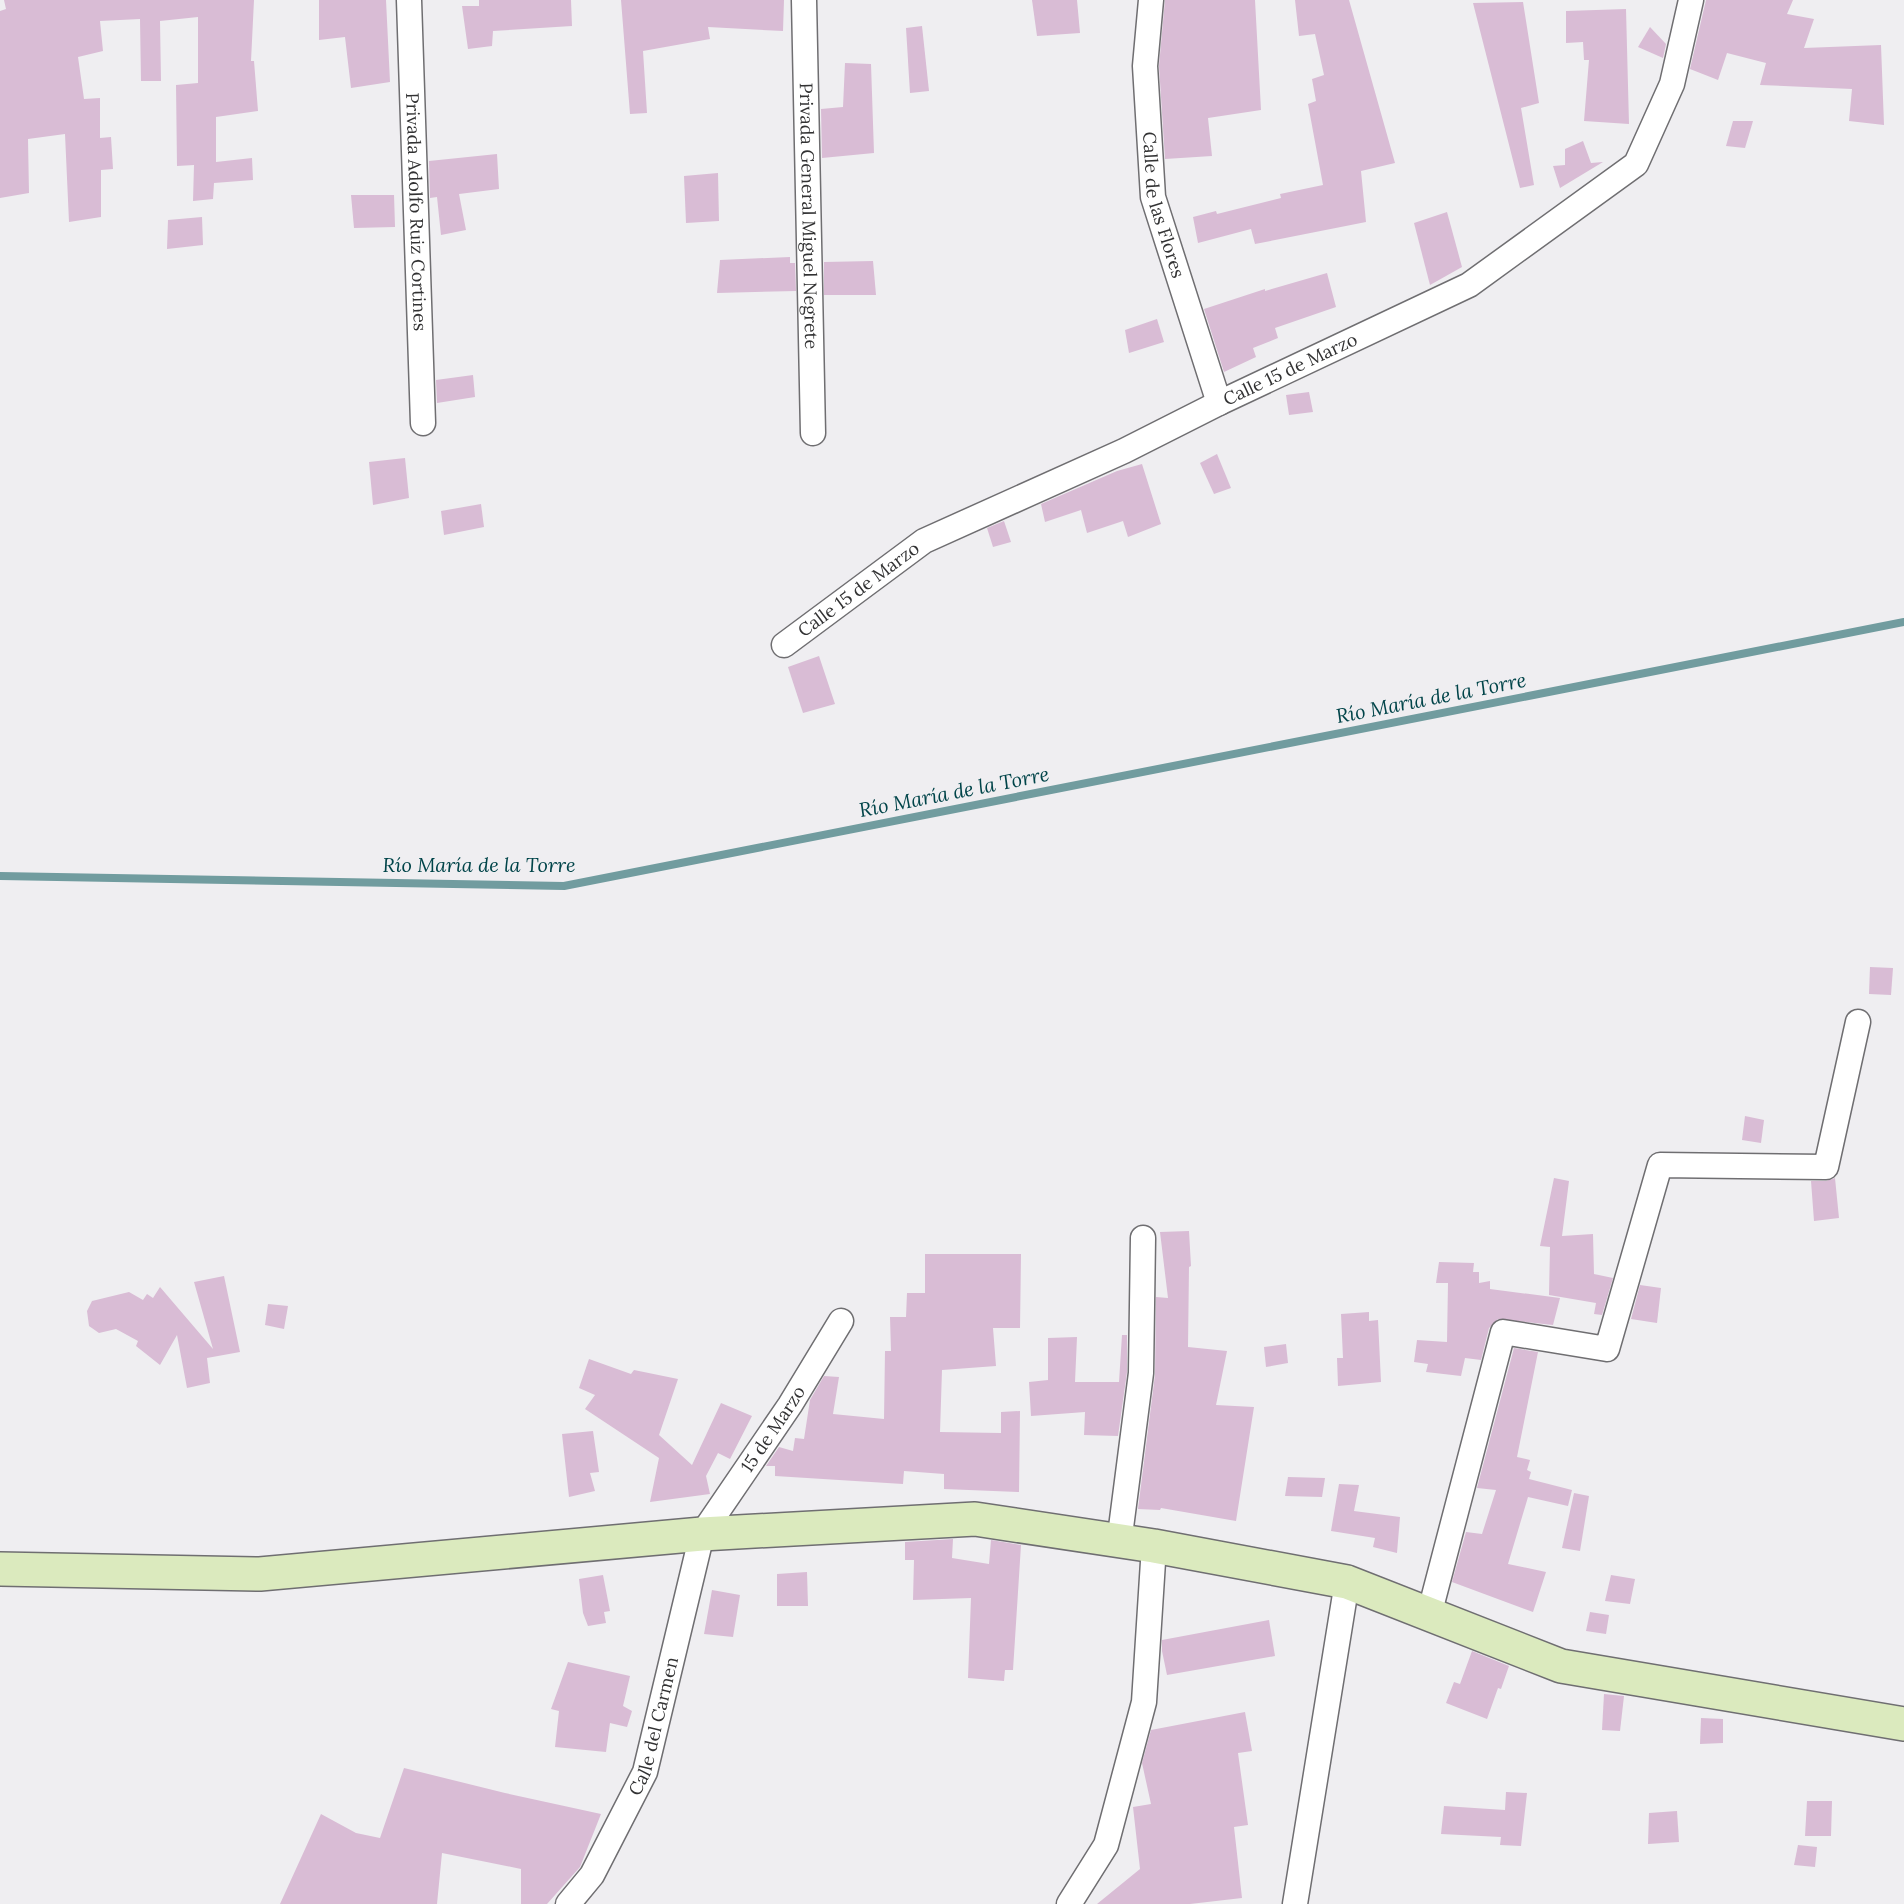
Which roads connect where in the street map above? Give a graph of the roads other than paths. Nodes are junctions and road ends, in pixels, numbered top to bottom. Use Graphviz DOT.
graph roads {
  1 [pos="409,0"];
  2 [pos="804,0"];
  3 [pos="1152,0"];
  4 [pos="1691,0"];
  5 [pos="1219,403"];
  6 [pos="423,423"];
  7 [pos="813,433"];
  8 [pos="784,645"];
  9 [pos="1858,1022"];
  10 [pos="1143,1238"];
  11 [pos="841,1321"];
  12 [pos="702,1534"];
  13 [pos="1119,1543"];
  14 [pos="1154,1546"];
  15 [pos="0,1569"];
  16 [pos="1347,1582"];
  17 [pos="1429,1614"];
  18 [pos="1904,1724"];
  19 [pos="568,1904"];
  20 [pos="1069,1904"];
  21 [pos="1295,1904"];
  1 -- 6 [label="street, Privada Adolfo Ruiz Cortines"];
  2 -- 7 [label="street, Privada General Miguel Negrete"];
  3 -- 5 [label="street, Calle de las Flores"];
  4 -- 5 [label="street, Calle 15 de Marzo"];
  5 -- 8 [label="street, Calle 15 de Marzo"];
  9 -- 17 [label="street"];
  10 -- 13 [label="street"];
  11 -- 12 [label="street, 15 de Marzo"];
  12 -- 13 [label="main road"];
  12 -- 15 [label="main road"];
  12 -- 19 [label="street, Calle del Carmen"];
  13 -- 14 [label="main road"];
  14 -- 16 [label="main road"];
  14 -- 20 [label="street"];
  16 -- 17 [label="main road"];
  16 -- 21 [label="street"];
  17 -- 18 [label="main road"];
}
